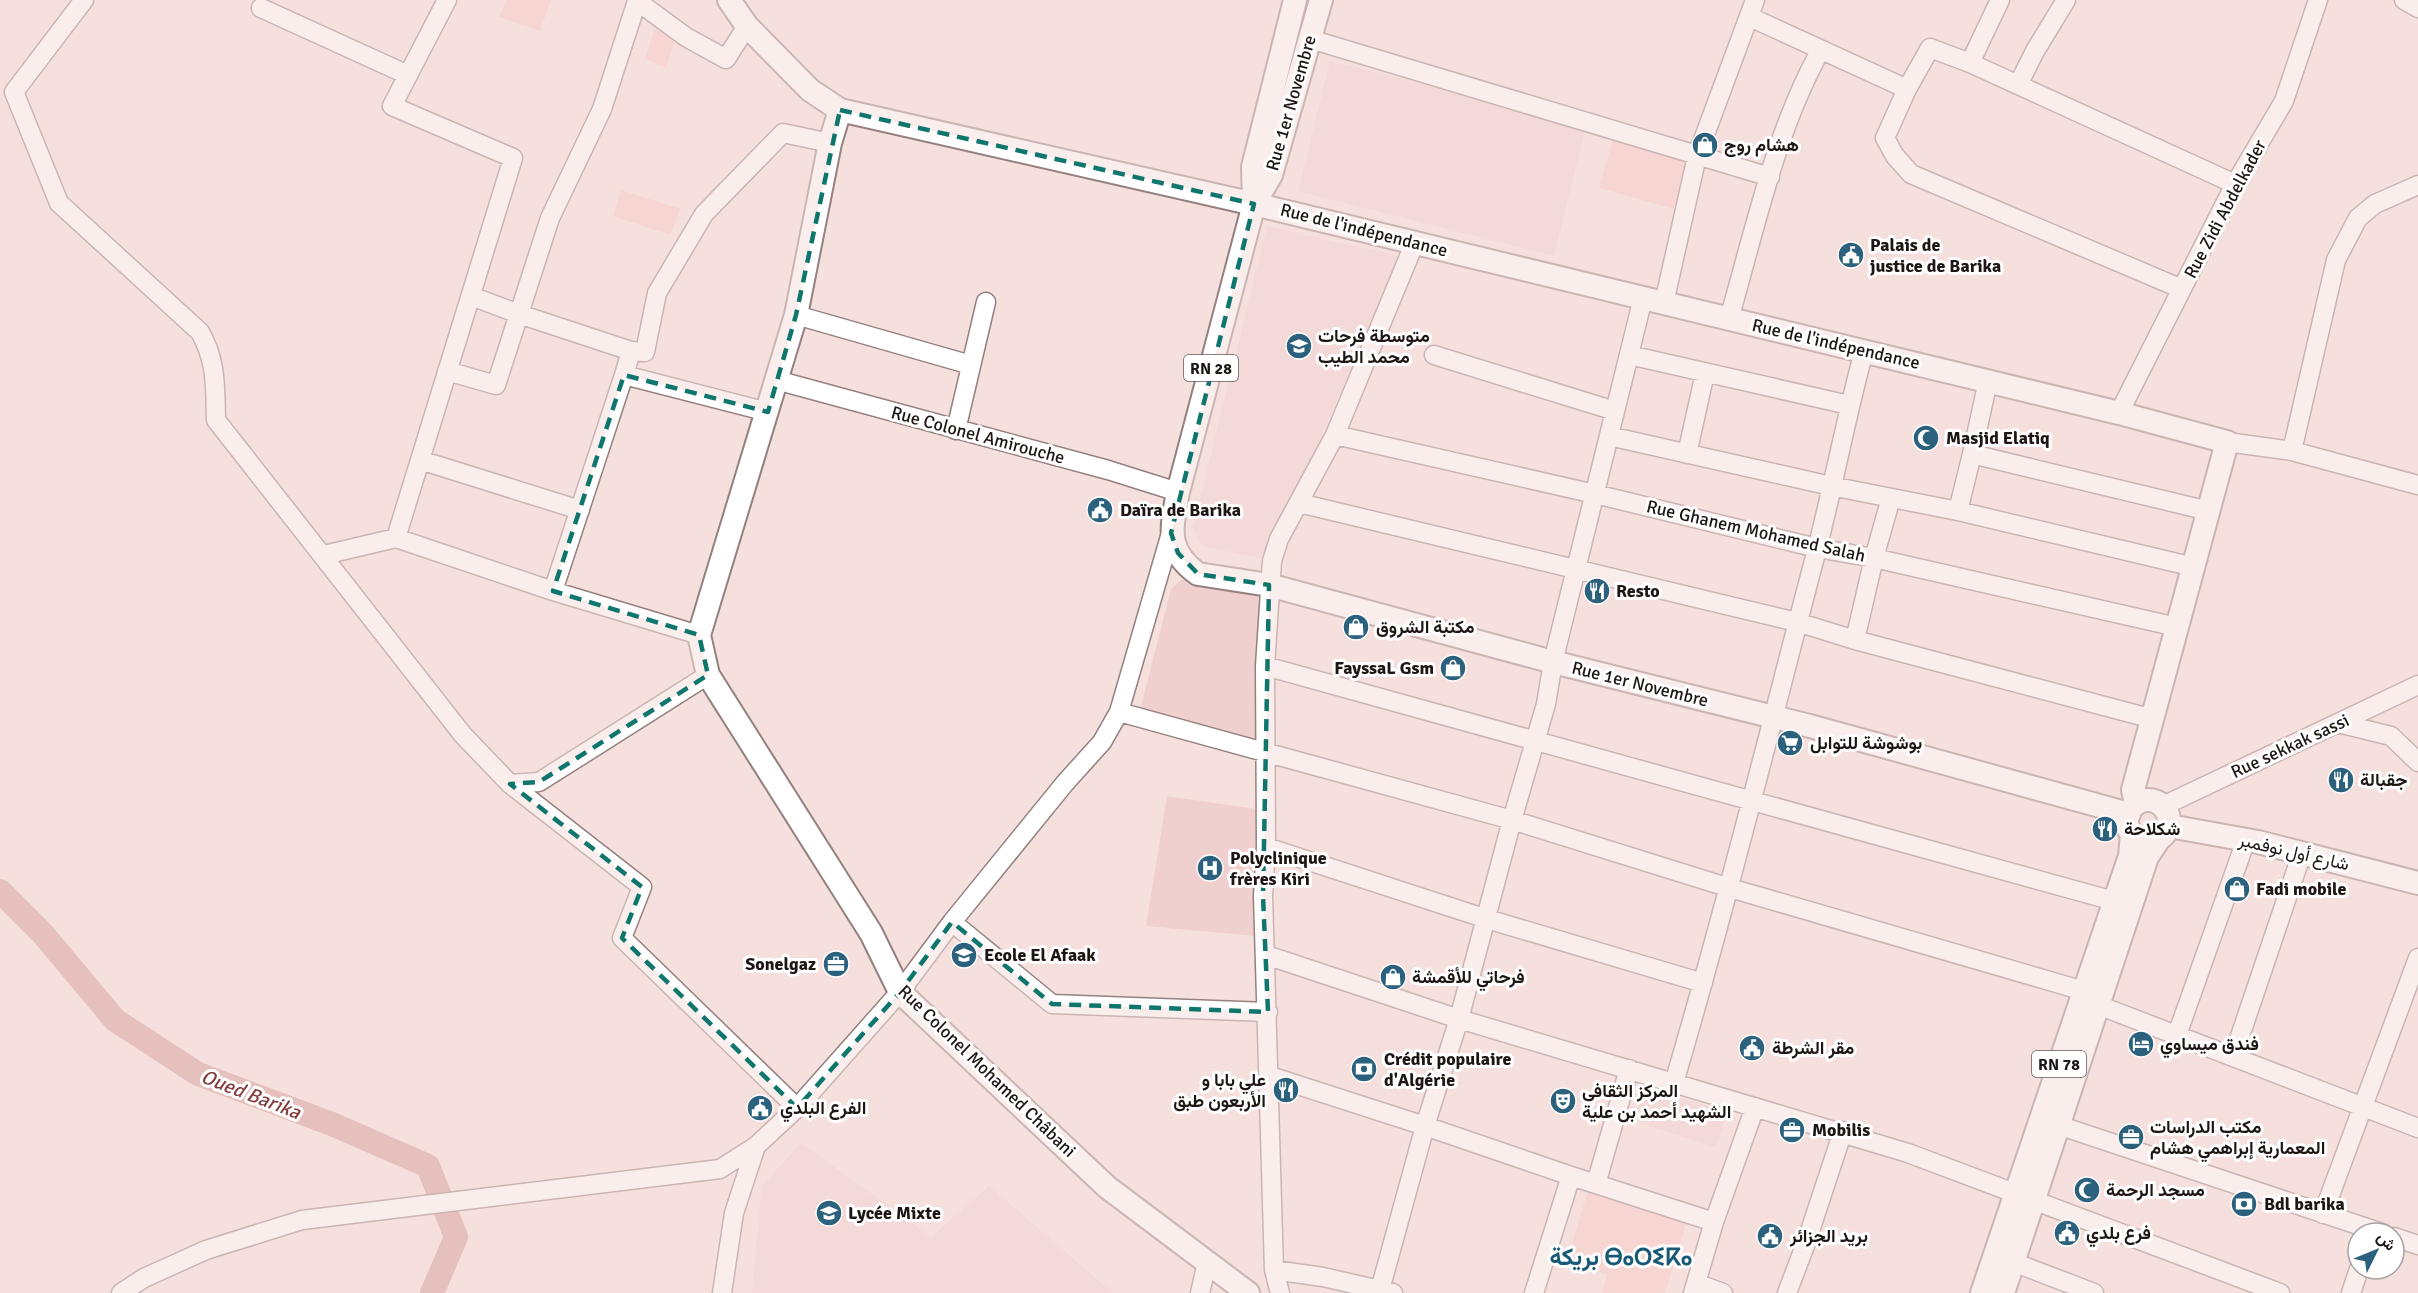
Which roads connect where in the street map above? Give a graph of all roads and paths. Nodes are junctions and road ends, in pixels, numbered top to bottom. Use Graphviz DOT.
graph roads {
  1 [pos="84,0"];
  2 [pos="729,0"];
  3 [pos="1295,0"];
  4 [pos="1321,0"];
  5 [pos="2000,0"];
  6 [pos="2066,0"];
  7 [pos="2318,0"];
  8 [pos="2404,0"];
  9 [pos="442,2"];
  10 [pos="261,8"];
  11 [pos="1753,8"];
  12 [pos="2418,8"];
  13 [pos="747,26"];
  14 [pos="1310,39"];
  15 [pos="1820,51"];
  16 [pos="1970,63"];
  17 [pos="408,75"];
  18 [pos="2018,85"];
  19 [pos="7,87"];
  20 [pos="1907,89"];
  21 [pos="840,110"];
  22 [pos="830,143"];
  23 [pos="1697,156"];
  24 [pos="1770,177"];
  25 [pos="2235,184"];
  26 [pos="2418,184"];
  27 [pos="1254,204"];
  28 [pos="1415,242"];
  29 [pos="2182,289"];
  30 [pos="471,296"];
  31 [pos="1654,301"];
  32 [pos="986,302"];
  33 [pos="519,314"];
  34 [pos="796,315"];
  35 [pos="1729,319"];
  36 [pos="631,351"];
  37 [pos="1864,351"];
  38 [pos="1434,355"];
  39 [pos="1629,355"];
  40 [pos="971,365"];
  41 [pos="447,371"];
  42 [pos="1705,373"];
  43 [pos="624,375"];
  44 [pos="776,380"];
  45 [pos="1988,381"];
  46 [pos="1849,405"];
  47 [pos="1615,411"];
  48 [pos="768,412"];
  49 [pos="2119,413"];
  50 [pos="956,430"];
  51 [pos="1335,435"];
  52 [pos="1609,436"];
  53 [pos="2227,442"];
  54 [pos="2292,451"];
  55 [pos="1687,454"];
  56 [pos="1972,454"];
  57 [pos="420,460"];
  58 [pos="1831,486"];
  59 [pos="2418,486"];
  60 [pos="1178,492"];
  61 [pos="1594,494"];
  62 [pos="1891,498"];
  63 [pos="1299,503"];
  64 [pos="580,510"];
  65 [pos="1958,511"];
  66 [pos="2209,511"];
  67 [pos="1171,533"];
  68 [pos="396,538"];
  69 [pos="1817,548"];
  70 [pos="324,555"];
  71 [pos="1874,558"];
  72 [pos="2193,567"];
  73 [pos="1576,568"];
  74 [pos="1269,585"];
  75 [pos="553,591"];
  76 [pos="1797,622"];
  77 [pos="2177,627"];
  78 [pos="699,635"];
  79 [pos="1855,640"];
  80 [pos="1552,662"];
  81 [pos="1265,666"];
  82 [pos="708,675"];
  83 [pos="2418,685"];
  84 [pos="1119,712"];
  85 [pos="1774,718"];
  86 [pos="2152,719"];
  87 [pos="2338,723"];
  88 [pos="1534,741"];
  89 [pos="1266,754"];
  90 [pos="2418,762"];
  91 [pos="510,784"];
  92 [pos="1750,801"];
  93 [pos="2132,818"];
  94 [pos="1512,820"];
  95 [pos="2164,824"];
  96 [pos="2246,840"];
  97 [pos="1266,847"];
  98 [pos="2302,853"];
  99 [pos="2418,883"];
  100 [pos="1730,888"];
  101 [pos="2114,901"];
  102 [pos="1487,919"];
  103 [pos="952,922"];
  104 [pos="1266,956"];
  105 [pos="2418,958"];
  106 [pos="1703,983"];
  107 [pos="900,992"];
  108 [pos="2091,998"];
  109 [pos="1268,1012"];
  110 [pos="1459,1019"];
  111 [pos="2177,1035"];
  112 [pos="2233,1057"];
  113 [pos="1629,1070"];
  114 [pos="1270,1076"];
  115 [pos="1674,1083"];
  116 [pos="1755,1107"];
  117 [pos="797,1108"];
  118 [pos="2364,1108"];
  119 [pos="2058,1125"];
  120 [pos="1425,1126"];
  121 [pos="2418,1128"];
  122 [pos="1843,1131"];
  123 [pos="756,1146"];
  124 [pos="1571,1176"];
  125 [pos="1596,1185"];
  126 [pos="2024,1198"];
  127 [pos="2323,1214"];
  128 [pos="1714,1222"];
  129 [pos="2346,1222"];
  130 [pos="1207,1262"];
  131 [pos="2013,1262"];
  132 [pos="1274,1270"];
  133 [pos="1694,1288"];
  134 [pos="1387,1292"];
  135 [pos="121,1293"];
  136 [pos="722,1293"];
  137 [pos="1200,1293"];
  138 [pos="1248,1293"];
  139 [pos="1280,1293"];
  140 [pos="1534,1293"];
  141 [pos="1723,1293"];
  142 [pos="1786,1293"];
  143 [pos="1982,1293"];
  144 [pos="2002,1293"];
  145 [pos="2094,1293"];
  146 [pos="2280,1293"];
  1 -- 19 [label="street"];
  2 -- 13 [label="main road"];
  3 -- 27 [label="main road, RN 28"];
  4 -- 14 [label="main road, Rue 1er Novembre / RN 28"];
  5 -- 16 [label="street"];
  6 -- 18 [label="street"];
  7 -- 25 [label="street, Rue Zidi Abdelkader"];
  8 -- 12 [label="street"];
  9 -- 17 [label="street"];
  10 -- 17 [label="street"];
  11 -- 15 [label="street"];
  11 -- 23 [label="street"];
  13 -- 21 [label="main road"];
  13 -- 33 [label="street"];
  14 -- 23 [label="street"];
  14 -- 27 [label="main road, Rue 1er Novembre / RN 28"];
  15 -- 20 [label="street"];
  15 -- 24 [label="street"];
  16 -- 18 [label="street"];
  16 -- 20 [label="street"];
  17 -- 30 [label="street"];
  18 -- 25 [label="street"];
  19 -- 70 [label="street"];
  20 -- 29 [label="street"];
  21 -- 22 [label="main road"];
  21 -- 27 [label="main road, Rue de l'indépendance"];
  22 -- 34 [label="main road"];
  22 -- 36 [label="street"];
  23 -- 24 [label="street"];
  23 -- 31 [label="street"];
  24 -- 35 [label="street"];
  25 -- 29 [label="street, Rue Zidi Abdelkader"];
  26 -- 54 [label="street"];
  27 -- 28 [label="main road, Rue de l'indépendance"];
  27 -- 60 [label="main road, RN 28"];
  28 -- 31 [label="main road, Rue de l'indépendance"];
  28 -- 51 [label="street"];
  29 -- 49 [label="street, Rue Zidi Abdelkader"];
  30 -- 33 [label="street"];
  30 -- 41 [label="street"];
  31 -- 35 [label="main road, Rue de l'indépendance"];
  31 -- 39 [label="street"];
  32 -- 40 [label="street"];
  33 -- 36 [label="street"];
  33 -- 41 [label="street"];
  34 -- 40 [label="street"];
  34 -- 44 [label="main road"];
  35 -- 37 [label="main road, Rue de l'indépendance"];
  36 -- 43 [label="street"];
  37 -- 45 [label="main road, Rue de l'indépendance"];
  37 -- 46 [label="street"];
  38 -- 47 [label="street"];
  39 -- 42 [label="street"];
  39 -- 47 [label="street"];
  40 -- 50 [label="street"];
  41 -- 57 [label="street"];
  42 -- 46 [label="street"];
  42 -- 55 [label="street"];
  43 -- 48 [label="street"];
  43 -- 64 [label="street"];
  44 -- 48 [label="main road"];
  44 -- 50 [label="street, Rue Colonel Amirouche"];
  45 -- 49 [label="main road, Rue de l'indépendance"];
  45 -- 56 [label="street"];
  46 -- 58 [label="street"];
  47 -- 52 [label="street"];
  48 -- 78 [label="main road"];
  49 -- 53 [label="main road, Rue de l'indépendance"];
  50 -- 60 [label="street, Rue Colonel Amirouche"];
  51 -- 61 [label="street, Rue Ghanem Mohamed Salah"];
  51 -- 63 [label="street"];
  52 -- 55 [label="street"];
  52 -- 61 [label="street"];
  53 -- 54 [label="street, Rue de l'indépendance"];
  53 -- 66 [label="main road"];
  54 -- 59 [label="street, Rue de l'indépendance"];
  55 -- 58 [label="street"];
  56 -- 65 [label="street"];
  56 -- 66 [label="street"];
  57 -- 64 [label="street"];
  57 -- 68 [label="street"];
  58 -- 62 [label="street"];
  58 -- 69 [label="street"];
  60 -- 67 [label="main road, RN 28"];
  61 -- 69 [label="street, Rue Ghanem Mohamed Salah"];
  61 -- 73 [label="street"];
  62 -- 65 [label="street"];
  62 -- 71 [label="street"];
  63 -- 73 [label="street"];
  63 -- 74 [label="street"];
  64 -- 75 [label="street"];
  65 -- 72 [label="street"];
  66 -- 72 [label="main road"];
  67 -- 74 [label="main road, Rue 1er Novembre"];
  67 -- 84 [label="street"];
  68 -- 70 [label="street"];
  68 -- 75 [label="street"];
  69 -- 71 [label="street, Rue Ghanem Mohamed Salah"];
  69 -- 76 [label="street"];
  70 -- 91 [label="street"];
  71 -- 77 [label="street, Rue Ghanem Mohamed Salah"];
  71 -- 79 [label="street"];
  72 -- 77 [label="main road"];
  73 -- 76 [label="street"];
  73 -- 80 [label="street"];
  74 -- 80 [label="main road, Rue 1er Novembre"];
  74 -- 81 [label="street"];
  75 -- 78 [label="street"];
  76 -- 79 [label="street"];
  76 -- 85 [label="street"];
  77 -- 86 [label="main road"];
  78 -- 82 [label="main road, Rue Colonel Mohamed Châbani"];
  79 -- 86 [label="street"];
  80 -- 85 [label="main road, Rue 1er Novembre"];
  80 -- 88 [label="street"];
  81 -- 88 [label="street"];
  81 -- 89 [label="street"];
  82 -- 91 [label="street"];
  82 -- 107 [label="main road, Rue Colonel Mohamed Châbani"];
  83 -- 87 [label="street, Rue sekkak sassi"];
  84 -- 89 [label="street"];
  84 -- 103 [label="street"];
  85 -- 92 [label="street"];
  85 -- 93 [label="main road, Rue 1er Novembre"];
  86 -- 93 [label="main road"];
  87 -- 90 [label="street"];
  87 -- 95 [label="street, Rue sekkak sassi"];
  88 -- 92 [label="street"];
  88 -- 94 [label="street"];
  89 -- 94 [label="street"];
  89 -- 97 [label="street"];
  91 -- 117 [label="street"];
  92 -- 100 [label="street"];
  92 -- 101 [label="street"];
  93 -- 95 [label="main road"];
  93 -- 95 [label="main road"];
  93 -- 101 [label="main road, RN 78"];
  94 -- 100 [label="street"];
  94 -- 102 [label="street"];
  95 -- 96 [label="main road, شارع أول نوفمبر"];
  95 -- 108 [label="main road"];
  96 -- 98 [label="main road, شارع أول نوفمبر"];
  96 -- 111 [label="street"];
  97 -- 102 [label="street"];
  97 -- 104 [label="street"];
  98 -- 99 [label="main road, شارع أول نوفمبر"];
  98 -- 112 [label="street"];
  100 -- 106 [label="street"];
  100 -- 108 [label="street"];
  101 -- 108 [label="main road, RN 78"];
  102 -- 106 [label="street"];
  102 -- 110 [label="street"];
  103 -- 107 [label="street"];
  103 -- 109 [label="street"];
  104 -- 109 [label="street"];
  104 -- 110 [label="street"];
  105 -- 118 [label="street"];
  106 -- 115 [label="street"];
  107 -- 117 [label="street"];
  107 -- 130 [label="main road, Rue Colonel Mohamed Châbani"];
  108 -- 111 [label="street"];
  108 -- 119 [label="main road"];
  108 -- 126 [label="main road, RN 78"];
  109 -- 114 [label="street"];
  110 -- 113 [label="street"];
  110 -- 120 [label="street"];
  111 -- 112 [label="street"];
  112 -- 118 [label="street"];
  113 -- 115 [label="street"];
  113 -- 125 [label="street"];
  114 -- 120 [label="street"];
  114 -- 132 [label="street"];
  115 -- 116 [label="street"];
  116 -- 122 [label="street"];
  116 -- 128 [label="street"];
  117 -- 123 [label="street"];
  118 -- 121 [label="street"];
  118 -- 127 [label="street"];
  119 -- 126 [label="main road"];
  119 -- 127 [label="street"];
  120 -- 124 [label="street"];
  120 -- 134 [label="street"];
  122 -- 126 [label="street"];
  122 -- 142 [label="street"];
  123 -- 135 [label="street"];
  123 -- 136 [label="street"];
  124 -- 125 [label="street"];
  124 -- 140 [label="street"];
  125 -- 128 [label="street"];
  126 -- 131 [label="main road"];
  126 -- 143 [label="main road, RN 78"];
  126 -- 146 [label="street"];
  127 -- 129 [label="street"];
  128 -- 133 [label="street"];
  130 -- 137 [label="street"];
  130 -- 138 [label="main road, Rue Colonel Mohamed Châbani"];
  131 -- 144 [label="main road"];
  131 -- 145 [label="street"];
  132 -- 134 [label="street"];
  132 -- 139 [label="street"];
  133 -- 141 [label="street"];
}
